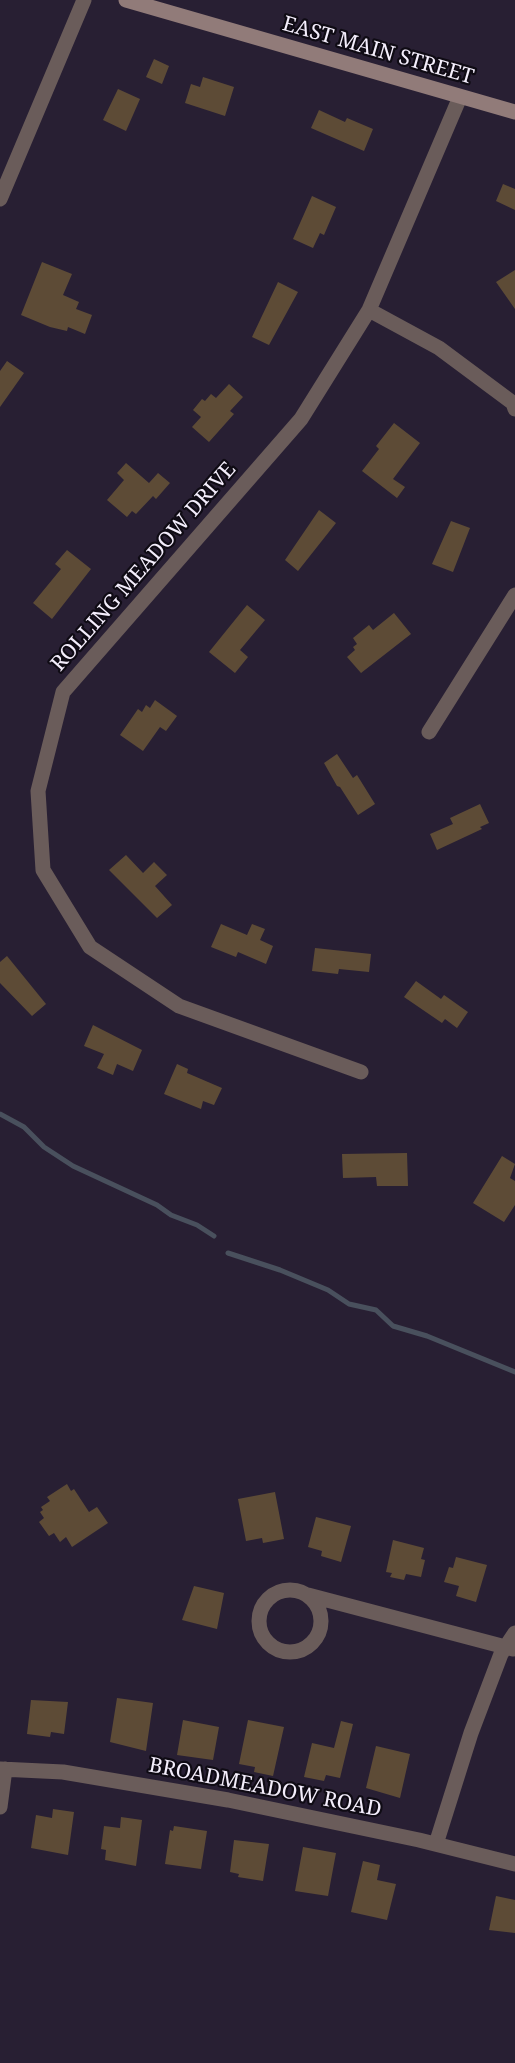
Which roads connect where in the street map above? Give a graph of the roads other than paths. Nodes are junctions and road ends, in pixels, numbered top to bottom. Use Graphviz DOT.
graph roads {
  1 [pos="84,0"];
  2 [pos="126,0"];
  3 [pos="460,97"];
  4 [pos="515,112"];
  5 [pos="0,199"];
  6 [pos="369,310"];
  7 [pos="515,409"];
  8 [pos="515,595"];
  9 [pos="429,732"];
  10 [pos="361,1072"];
  11 [pos="308,1595"];
  12 [pos="515,1633"];
  13 [pos="510,1649"];
  14 [pos="3,1769"];
  15 [pos="0,1807"];
  16 [pos="436,1844"];
  17 [pos="515,1864"];
  1 -- 5 [label="street"];
  2 -- 3 [label="main road, EAST MAIN STREET"];
  3 -- 4 [label="main road, EAST MAIN STREET"];
  3 -- 6 [label="street, ROLLING MEADOW DRIVE"];
  6 -- 7 [label="street"];
  6 -- 10 [label="street, ROLLING MEADOW DRIVE"];
  8 -- 9 [label="street"];
  11 -- 11 [label="street"];
  11 -- 13 [label="street"];
  12 -- 13 [label="street"];
  13 -- 16 [label="street"];
  14 -- 15 [label="street, BROADMEADOW ROAD"];
  14 -- 16 [label="street, BROADMEADOW ROAD"];
  16 -- 17 [label="street, BROADMEADOW ROAD"];
}
